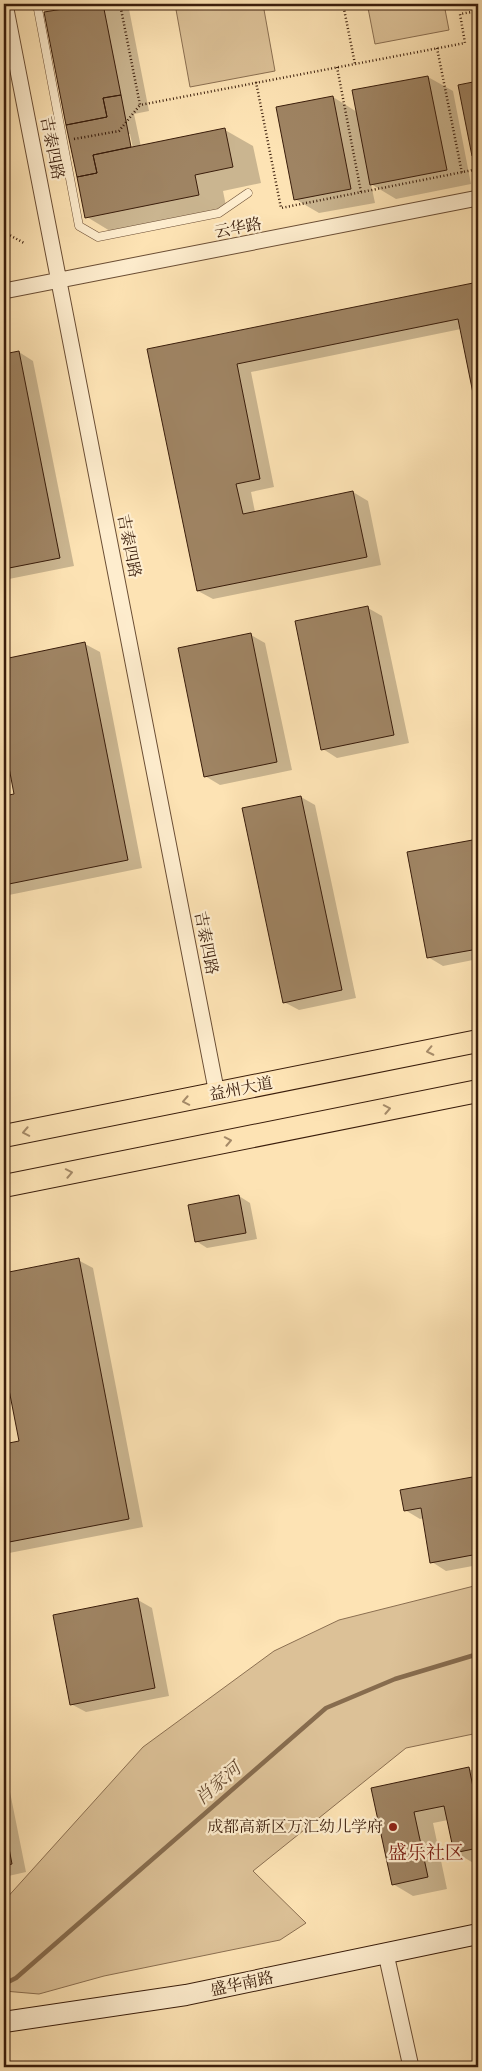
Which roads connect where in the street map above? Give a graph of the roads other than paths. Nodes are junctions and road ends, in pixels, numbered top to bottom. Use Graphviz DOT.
graph roads {
  1 [pos="5,4"];
  2 [pos="37,4"];
  3 [pos="248,193"];
  4 [pos="478,198"];
  5 [pos="60,281"];
  6 [pos="4,291"];
  7 [pos="478,1041"];
  8 [pos="478,1091"];
  9 [pos="217,1094"];
  10 [pos="4,1136"];
  11 [pos="4,1186"];
  12 [pos="478,1934"];
  13 [pos="386,1954"];
  14 [pos="4,2022"];
  15 [pos="411,2067"];
  1 -- 5 [label="street, 吉泰四路"];
  2 -- 3 [label="lane"];
  4 -- 5 [label="street, 云华路"];
  5 -- 6 [label="street, 云华路"];
  5 -- 9 [label="street, 吉泰四路"];
  7 -- 9 [label="main road, 益州大道, one-way"];
  11 -- 8 [label="main road, one-way"];
  9 -- 10 [label="main road, 益州大道, one-way"];
  12 -- 13 [label="street, 盛华南路"];
  13 -- 14 [label="street, 盛华南路"];
  13 -- 15 [label="street"];
}
